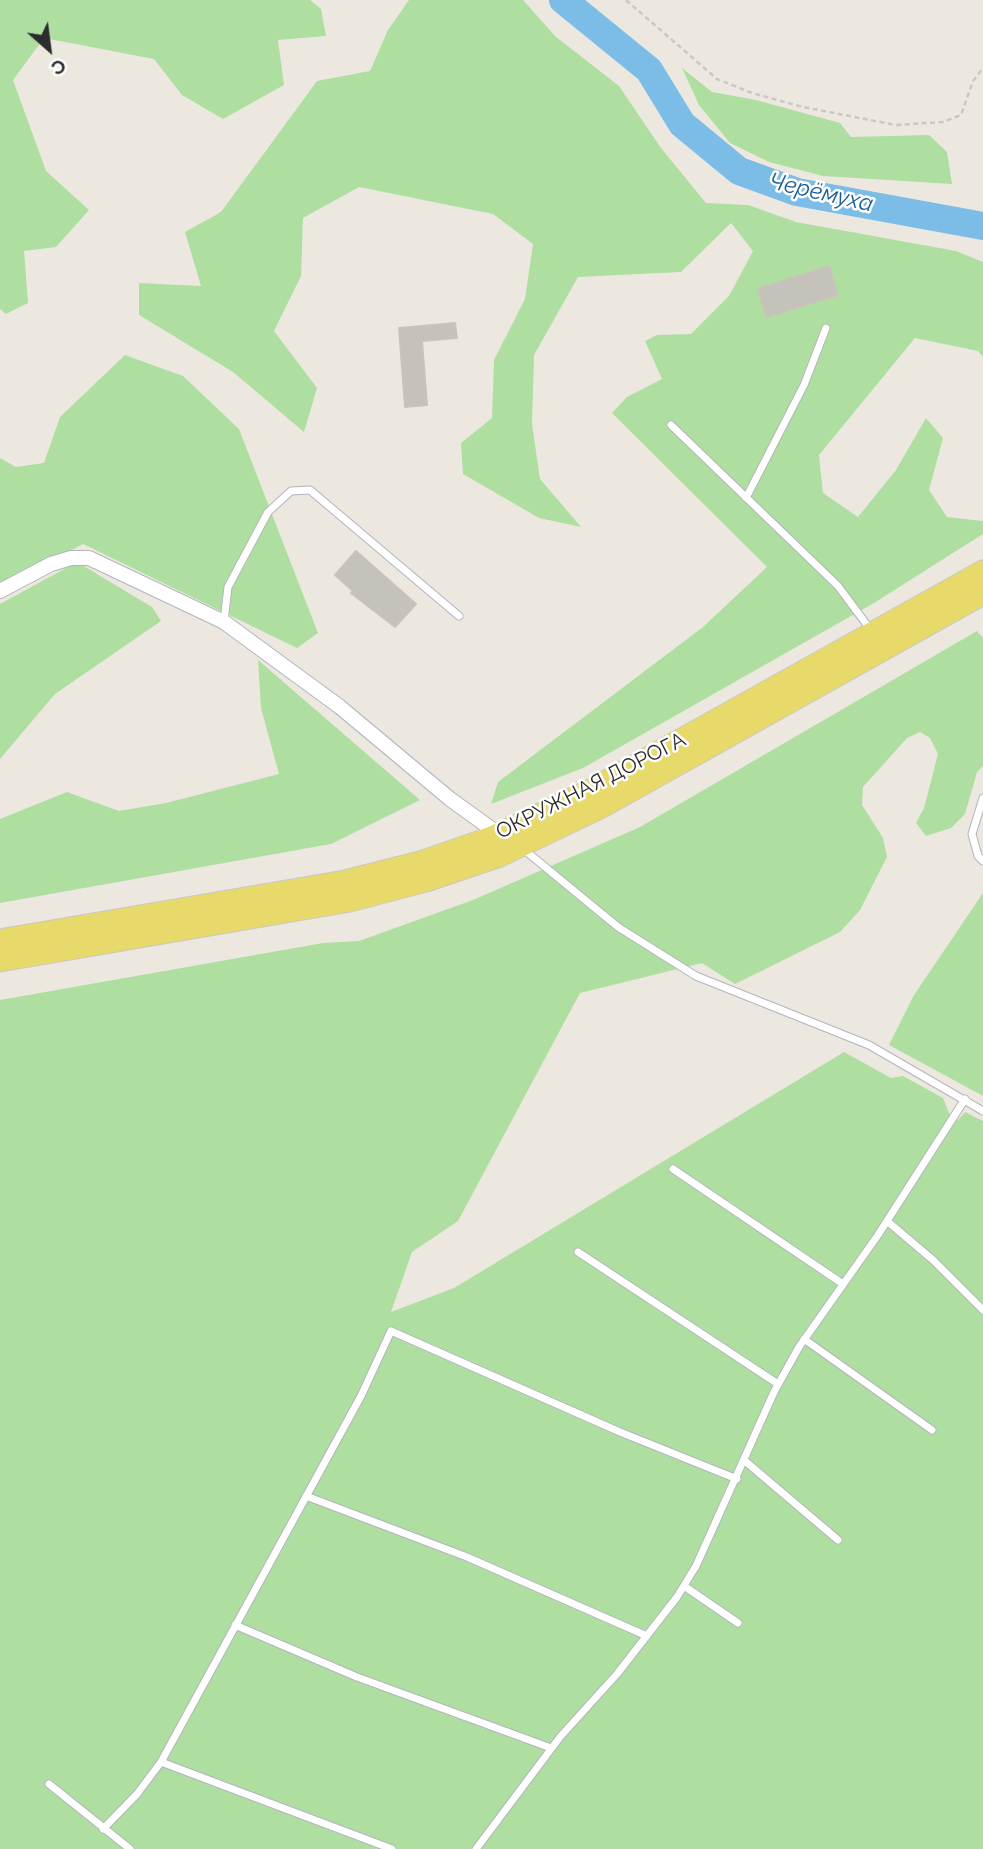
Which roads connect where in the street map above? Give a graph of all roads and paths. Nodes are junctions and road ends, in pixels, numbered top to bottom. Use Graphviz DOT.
graph roads {
  1 [pos="626,0"];
  2 [pos="983,68"];
  3 [pos="826,328"];
  4 [pos="671,425"];
  5 [pos="746,498"];
  6 [pos="983,571"];
  7 [pos="0,591"];
  8 [pos="983,594"];
  9 [pos="459,616"];
  10 [pos="224,622"];
  11 [pos="873,633"];
  12 [pos="983,798"];
  13 [pos="498,835"];
  14 [pos="520,847"];
  15 [pos="983,861"];
  16 [pos="0,940"];
  17 [pos="0,961"];
  18 [pos="965,1099"];
  19 [pos="982,1109"];
  20 [pos="673,1169"];
  21 [pos="887,1221"];
  22 [pos="578,1252"];
  23 [pos="844,1284"];
  24 [pos="983,1310"];
  25 [pos="804,1339"];
  26 [pos="778,1384"];
  27 [pos="932,1430"];
  28 [pos="744,1461"];
  29 [pos="737,1479"];
  30 [pos="306,1496"];
  31 [pos="838,1540"];
  32 [pos="684,1586"];
  33 [pos="738,1623"];
  34 [pos="235,1625"];
  35 [pos="647,1636"];
  36 [pos="551,1748"];
  37 [pos="161,1762"];
  38 [pos="48,1784"];
  39 [pos="103,1829"];
  40 [pos="130,1849"];
  41 [pos="392,1849"];
  42 [pos="476,1849"];
  1 -- 2 [label="path"];
  3 -- 5 [label="lane"];
  4 -- 5 [label="lane"];
  5 -- 11 [label="lane"];
  6 -- 11 [label="main road, ОКРУЖНАЯ ДОРОГА"];
  7 -- 10 [label="street"];
  8 -- 14 [label="main road, ОКРУЖНАЯ ДОРОГА"];
  9 -- 10 [label="lane"];
  10 -- 13 [label="street"];
  11 -- 13 [label="main road, ОКРУЖНАЯ ДОРОГА"];
  12 -- 15 [label="lane"];
  13 -- 14 [label="street"];
  13 -- 16 [label="main road, ОКРУЖНАЯ ДОРОГА"];
  14 -- 17 [label="main road, ОКРУЖНАЯ ДОРОГА"];
  14 -- 18 [label="lane"];
  18 -- 19 [label="lane"];
  18 -- 21 [label="lane"];
  20 -- 23 [label="lane"];
  21 -- 23 [label="lane"];
  21 -- 24 [label="lane"];
  22 -- 26 [label="lane"];
  23 -- 25 [label="lane"];
  25 -- 26 [label="lane"];
  25 -- 27 [label="lane"];
  26 -- 28 [label="lane"];
  28 -- 29 [label="lane"];
  28 -- 31 [label="lane"];
  29 -- 30 [label="lane"];
  29 -- 32 [label="lane"];
  30 -- 34 [label="lane"];
  30 -- 35 [label="lane"];
  32 -- 33 [label="lane"];
  32 -- 35 [label="lane"];
  34 -- 36 [label="lane"];
  34 -- 37 [label="lane"];
  35 -- 36 [label="lane"];
  36 -- 42 [label="lane"];
  37 -- 39 [label="lane"];
  37 -- 41 [label="lane"];
  38 -- 39 [label="lane"];
  39 -- 40 [label="lane"];
}
